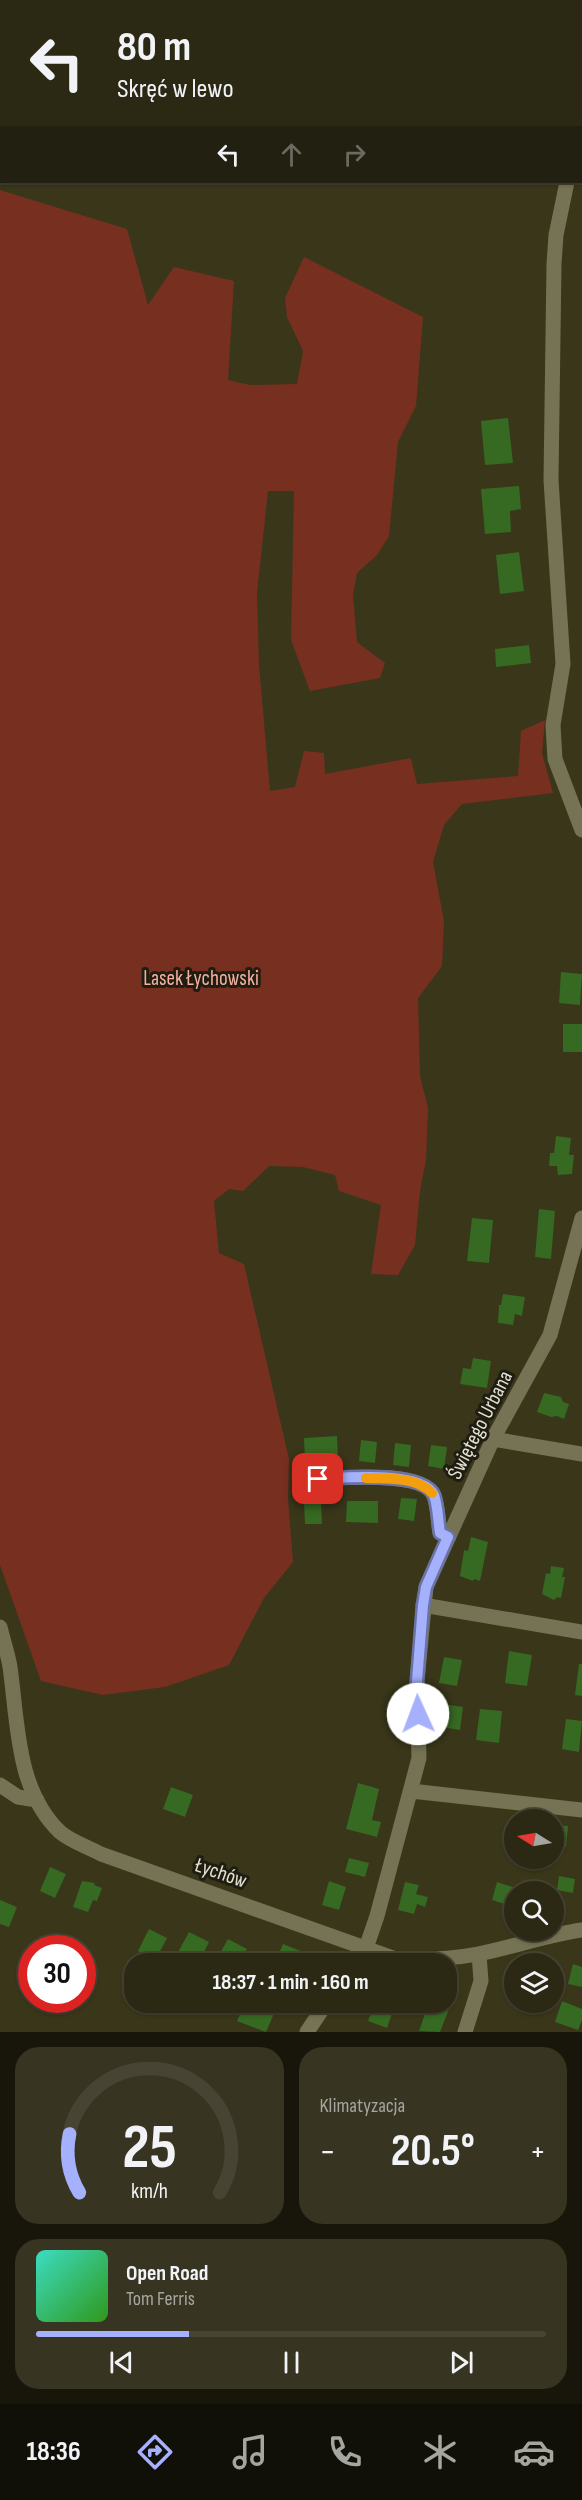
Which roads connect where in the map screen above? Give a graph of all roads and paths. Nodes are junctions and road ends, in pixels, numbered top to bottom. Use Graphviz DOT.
graph roads {
  1 [pos="567,183"];
  2 [pos="582,830"];
  3 [pos="582,1218"];
  4 [pos="493,1439"];
  5 [pos="582,1454"];
  6 [pos="318,1479"];
  7 [pos="448,1537"];
  8 [pos="423,1605"];
  9 [pos="0,1627"];
  10 [pos="582,1632"];
  11 [pos="0,1785"];
  12 [pos="411,1791"];
  13 [pos="37,1800"];
  14 [pos="582,1810"];
  15 [pos="582,1929"];
  16 [pos="366,1948"];
  17 [pos="363,1953"];
  18 [pos="478,1954"];
  19 [pos="320,2013"];
  20 [pos="307,2032"];
  21 [pos="465,2032"];
  1 -- 2 [label="street"];
  3 -- 4 [label="street, Świętego Urbana"];
  4 -- 5 [label="street"];
  4 -- 7 [label="street, Świętego Urbana"];
  6 -- 7 [label="street"];
  7 -- 8 [label="street, Świętego Urbana"];
  8 -- 10 [label="street"];
  8 -- 12 [label="street, Świętego Urbana"];
  9 -- 13 [label="street, Łychów"];
  11 -- 13 [label="street"];
  12 -- 14 [label="street"];
  12 -- 16 [label="street, Świętego Urbana"];
  13 -- 16 [label="street, Łychów"];
  15 -- 18 [label="street, Łychów"];
  16 -- 17 [label="street, Świętego Urbana"];
  16 -- 18 [label="street, Łychów"];
  18 -- 21 [label="street"];
  19 -- 20 [label="street"];
}
